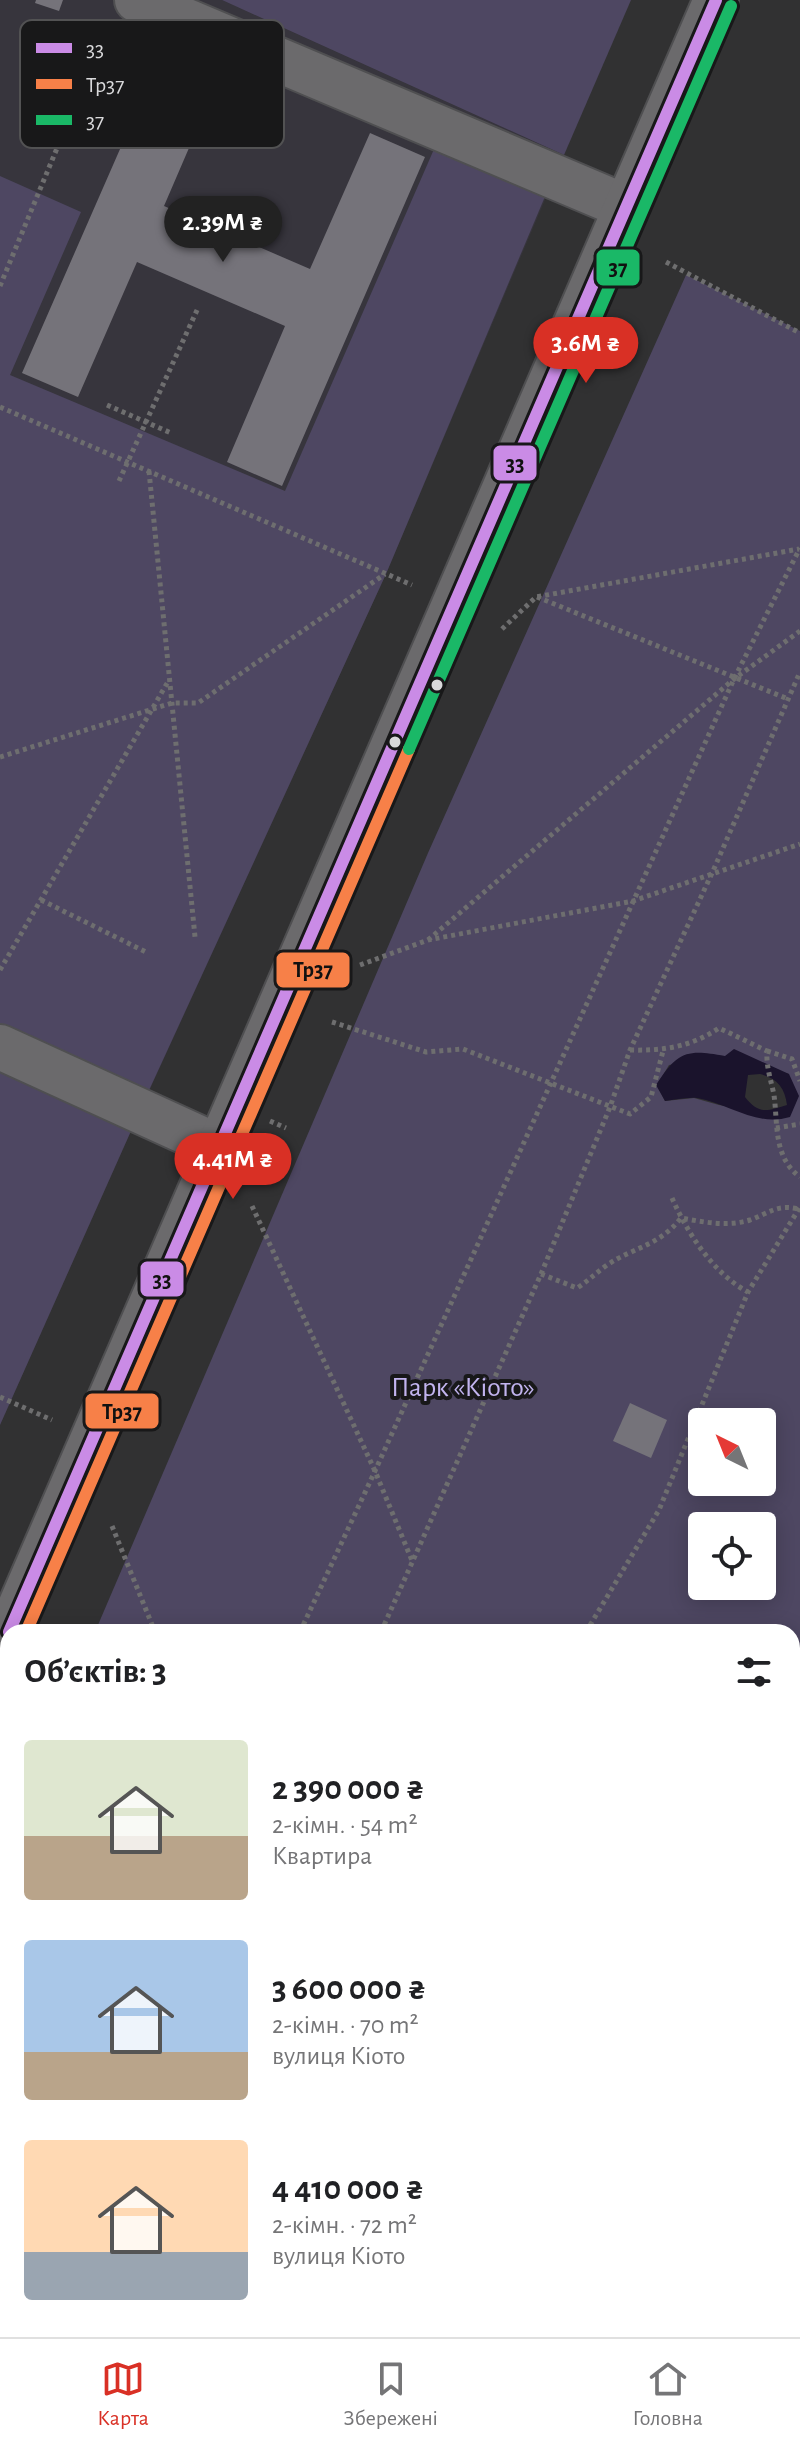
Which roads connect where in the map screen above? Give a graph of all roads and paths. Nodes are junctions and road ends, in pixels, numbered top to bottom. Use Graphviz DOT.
graph roads {
  1 [pos="716,0"];
  2 [pos="124,7"];
  3 [pos="157,20"];
  4 [pos="284,71"];
  5 [pos="61,148"];
  6 [pos="626,207"];
  7 [pos="666,262"];
  8 [pos="0,286"];
  9 [pos="198,308"];
  10 [pos="800,333"];
  11 [pos="107,405"];
  12 [pos="0,407"];
  13 [pos="145,422"];
  14 [pos="171,433"];
  15 [pos="128,462"];
  16 [pos="149,471"];
  17 [pos="119,481"];
  18 [pos="800,549"];
  19 [pos="386,574"];
  20 [pos="412,585"];
  21 [pos="536,597"];
  22 [pos="502,629"];
  23 [pos="800,631"];
  24 [pos="800,672"];
  25 [pos="169,679"];
  26 [pos="734,679"];
  27 [pos="798,681"];
  28 [pos="788,699"];
  29 [pos="172,703"];
  30 [pos="151,711"];
  31 [pos="0,757"];
  32 [pos="800,844"];
  33 [pos="713,871"];
  34 [pos="41,900"];
  35 [pos="633,901"];
  36 [pos="195,937"];
  37 [pos="428,940"];
  38 [pos="148,953"];
  39 [pos="360,965"];
  40 [pos="0,970"];
  41 [pos="332,1022"];
  42 [pos="0,1047"];
  43 [pos="630,1050"];
  44 [pos="663,1051"];
  45 [pos="767,1051"];
  46 [pos="800,1081"];
  47 [pos="549,1084"];
  48 [pos="610,1107"];
  49 [pos="800,1124"];
  50 [pos="775,1125"];
  51 [pos="219,1147"];
  52 [pos="800,1177"];
  53 [pos="672,1198"];
  54 [pos="252,1206"];
  55 [pos="799,1208"];
  56 [pos="681,1218"];
  57 [pos="541,1274"];
  58 [pos="748,1292"];
  59 [pos="0,1397"];
  60 [pos="52,1420"];
  61 [pos="375,1471"];
  62 [pos="112,1526"];
  63 [pos="413,1564"];
  64 [pos="13,1624"];
  65 [pos="152,1624"];
  66 [pos="304,1624"];
  67 [pos="385,1624"];
  68 [pos="591,1624"];
  1 -- 6 [label="street"];
  2 -- 3 [label="street"];
  4 -- 6 [label="street"];
  5 -- 8 [label="path"];
  6 -- 51 [label="street"];
  7 -- 10 [label="path"];
  9 -- 13 [label="path"];
  11 -- 13 [label="path"];
  12 -- 15 [label="path"];
  13 -- 14 [label="path"];
  13 -- 15 [label="path"];
  15 -- 16 [label="path"];
  15 -- 17 [label="path"];
  16 -- 19 [label="path"];
  16 -- 25 [label="path"];
  18 -- 21 [label="path"];
  18 -- 26 [label="path"];
  19 -- 20 [label="path"];
  19 -- 29 [label="path"];
  21 -- 22 [label="path"];
  21 -- 26 [label="path"];
  23 -- 26 [label="path"];
  24 -- 27 [label="path"];
  25 -- 29 [label="path"];
  25 -- 30 [label="path"];
  26 -- 28 [label="path"];
  26 -- 35 [label="path"];
  26 -- 37 [label="path"];
  27 -- 28 [label="path"];
  28 -- 33 [label="path"];
  29 -- 30 [label="path"];
  29 -- 36 [label="path"];
  30 -- 31 [label="path"];
  30 -- 34 [label="path"];
  32 -- 33 [label="path"];
  33 -- 35 [label="path"];
  33 -- 43 [label="path"];
  34 -- 38 [label="path"];
  34 -- 40 [label="path"];
  35 -- 37 [label="path"];
  35 -- 47 [label="path"];
  37 -- 39 [label="path"];
  41 -- 47 [label="path"];
  42 -- 51 [label="street"];
  43 -- 44 [label="path"];
  43 -- 48 [label="path"];
  44 -- 45 [label="path"];
  44 -- 48 [label="path"];
  45 -- 46 [label="path"];
  45 -- 50 [label="path"];
  47 -- 48 [label="path"];
  47 -- 61 [label="path"];
  48 -- 57 [label="path"];
  49 -- 50 [label="path"];
  50 -- 52 [label="path"];
  51 -- 64 [label="street"];
  53 -- 56 [label="path"];
  54 -- 61 [label="path"];
  55 -- 56 [label="path"];
  55 -- 58 [label="path"];
  56 -- 57 [label="path"];
  56 -- 58 [label="path"];
  57 -- 63 [label="path"];
  58 -- 68 [label="path"];
  59 -- 60 [label="path"];
  61 -- 63 [label="path"];
  61 -- 66 [label="path"];
  62 -- 65 [label="path"];
  63 -- 67 [label="path"];
}
